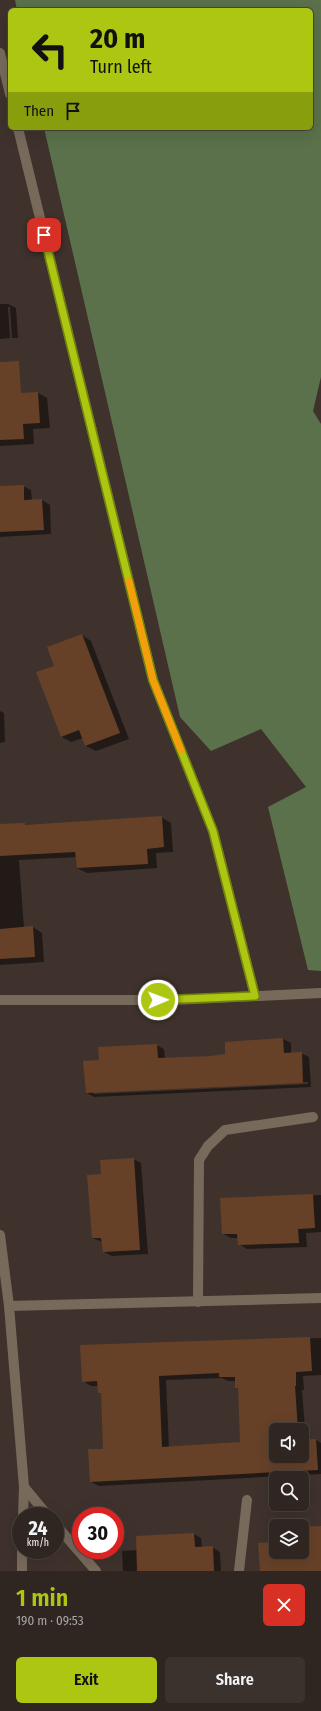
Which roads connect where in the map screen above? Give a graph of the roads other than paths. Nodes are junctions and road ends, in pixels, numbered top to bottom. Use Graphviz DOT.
graph roads {
  1 [pos="0,53"];
  2 [pos="8,86"];
  3 [pos="18,130"];
  4 [pos="321,994"];
  5 [pos="255,996"];
  6 [pos="0,1000"];
  7 [pos="313,1117"];
  8 [pos="0,1235"];
  9 [pos="321,1298"];
  10 [pos="198,1302"];
  11 [pos="9,1306"];
  12 [pos="24,1487"];
  13 [pos="247,1500"];
  14 [pos="23,1507"];
  15 [pos="41,1507"];
  16 [pos="64,1534"];
  17 [pos="22,1559"];
  18 [pos="22,1571"];
  19 [pos="96,1571"];
  20 [pos="239,1571"];
  1 -- 2 [label="street"];
  3 -- 5 [label="street"];
  4 -- 5 [label="street"];
  5 -- 6 [label="street"];
  7 -- 10 [label="street"];
  8 -- 11 [label="street"];
  9 -- 10 [label="street"];
  10 -- 11 [label="street"];
  11 -- 12 [label="street"];
  12 -- 14 [label="street"];
  12 -- 15 [label="street"];
  13 -- 20 [label="street"];
  16 -- 19 [label="street"];
  17 -- 18 [label="street"];
}
